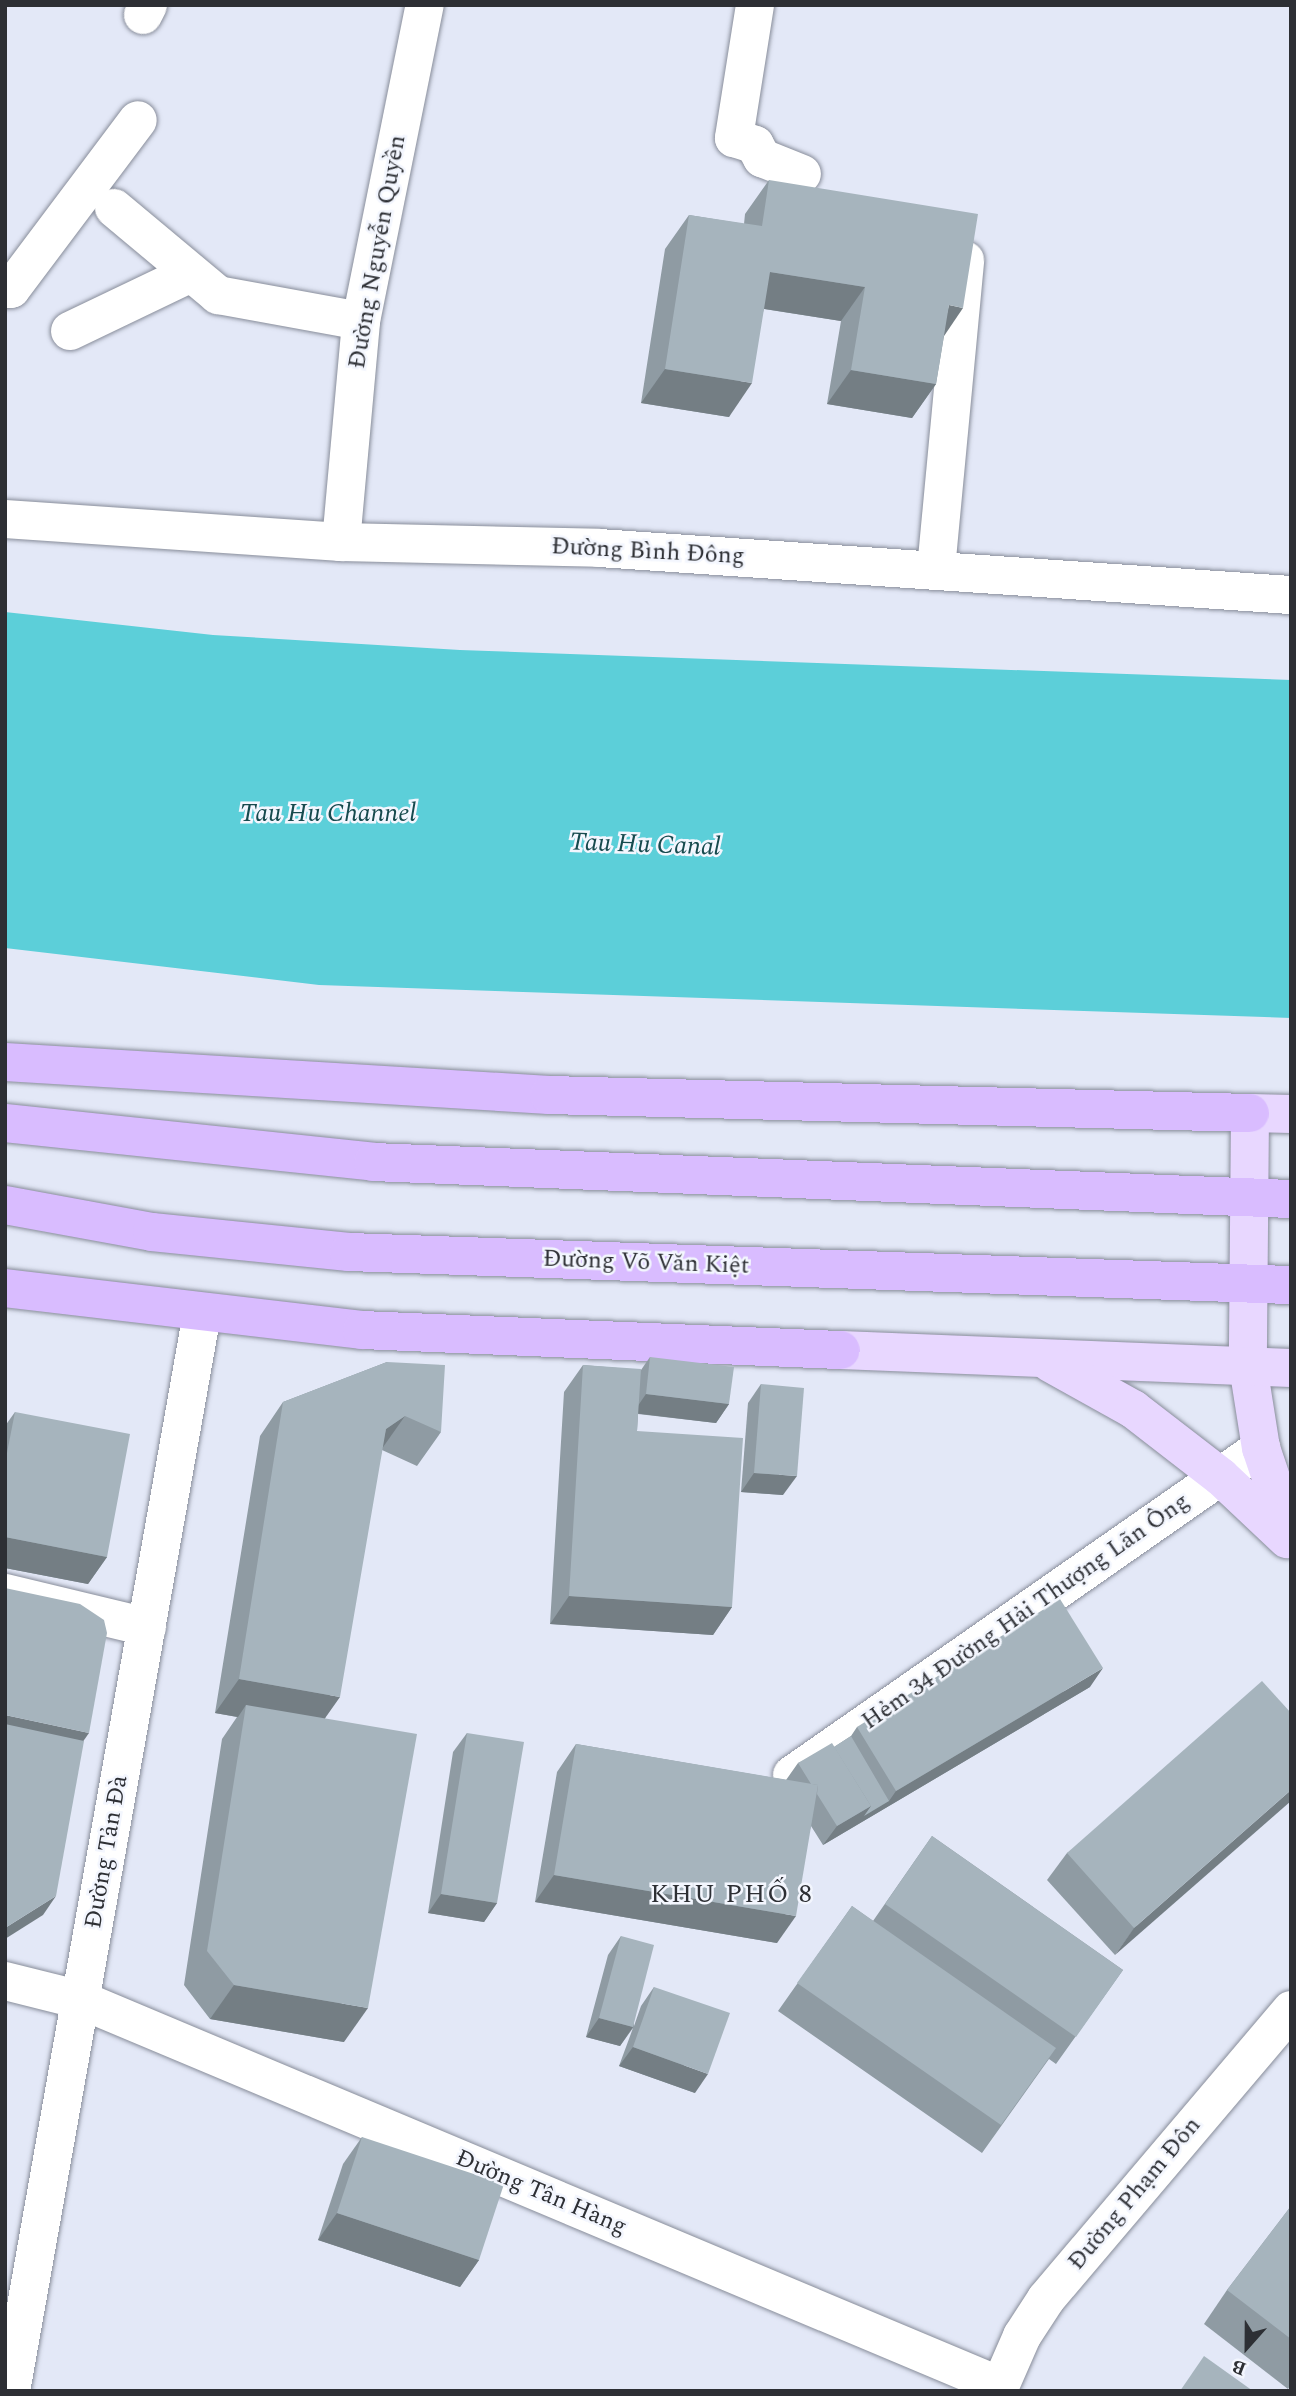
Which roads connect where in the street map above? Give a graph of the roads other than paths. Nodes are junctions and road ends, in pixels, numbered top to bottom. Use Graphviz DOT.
graph roads {
  1 [pos="425,5"];
  2 [pos="755,5"];
  3 [pos="138,120"];
  4 [pos="803,174"];
  5 [pos="114,208"];
  6 [pos="967,240"];
  7 [pos="191,273"];
  8 [pos="5,289"];
  9 [pos="361,321"];
  10 [pos="70,331"];
  11 [pos="5,519"];
  12 [pos="341,542"];
  13 [pos="936,569"];
  14 [pos="1291,595"];
  15 [pos="5,1062"];
  16 [pos="1250,1112"];
  17 [pos="1291,1114"];
  18 [pos="5,1123"];
  19 [pos="1250,1198"];
  20 [pos="1291,1199"];
  21 [pos="5,1205"];
  22 [pos="1249,1284"];
  23 [pos="1291,1285"];
  24 [pos="5,1288"];
  25 [pos="202,1313"];
  26 [pos="841,1350"];
  27 [pos="1039,1357"];
  28 [pos="1248,1366"];
  29 [pos="1291,1368"];
  30 [pos="1261,1448"];
  31 [pos="1221,1477"];
  32 [pos="1291,1537"];
  33 [pos="1291,1543"];
  34 [pos="5,1593"];
  35 [pos="147,1627"];
  36 [pos="791,1775"];
  37 [pos="5,1981"];
  38 [pos="82,2000"];
  39 [pos="1291,2010"];
  40 [pos="999,2388"];
  41 [pos="11,2391"];
  1 -- 9 [label="street, Đường Nguyễn Quyền"];
  2 -- 4 [label="street"];
  3 -- 8 [label="street"];
  5 -- 7 [label="street"];
  6 -- 13 [label="street"];
  7 -- 9 [label="street"];
  7 -- 10 [label="street"];
  9 -- 12 [label="street, Đường Nguyễn Quyền"];
  11 -- 12 [label="street, Đường Bình Đông"];
  12 -- 13 [label="street, Đường Bình Đông"];
  13 -- 14 [label="street, Đường Bình Đông"];
  15 -- 16 [label="highway"];
  16 -- 17 [label="main road"];
  16 -- 19 [label="main road"];
  18 -- 19 [label="highway"];
  19 -- 20 [label="highway"];
  19 -- 22 [label="main road"];
  21 -- 22 [label="highway, Đường Võ Văn Kiệt"];
  22 -- 23 [label="highway, Đường Võ Văn Kiệt"];
  22 -- 28 [label="main road"];
  24 -- 25 [label="highway"];
  25 -- 26 [label="highway"];
  25 -- 35 [label="street, Đường Tản Đà"];
  26 -- 27 [label="main road"];
  27 -- 28 [label="main road"];
  27 -- 31 [label="main road"];
  28 -- 29 [label="main road"];
  28 -- 30 [label="main road"];
  30 -- 31 [label="street, Hẻm 34 Đường Hải Thượng Lãn Ông"];
  30 -- 32 [label="main road"];
  31 -- 33 [label="main road"];
  31 -- 36 [label="street, Hẻm 34 Đường Hải Thượng Lãn Ông"];
  34 -- 35 [label="street"];
  35 -- 38 [label="street, Đường Tản Đà"];
  37 -- 38 [label="street, Đường Tân Hàng"];
  38 -- 40 [label="street, Đường Tân Hàng"];
  38 -- 41 [label="street, Đường Tản Đà"];
  39 -- 40 [label="street, Đường Phạm Đôn"];
}
